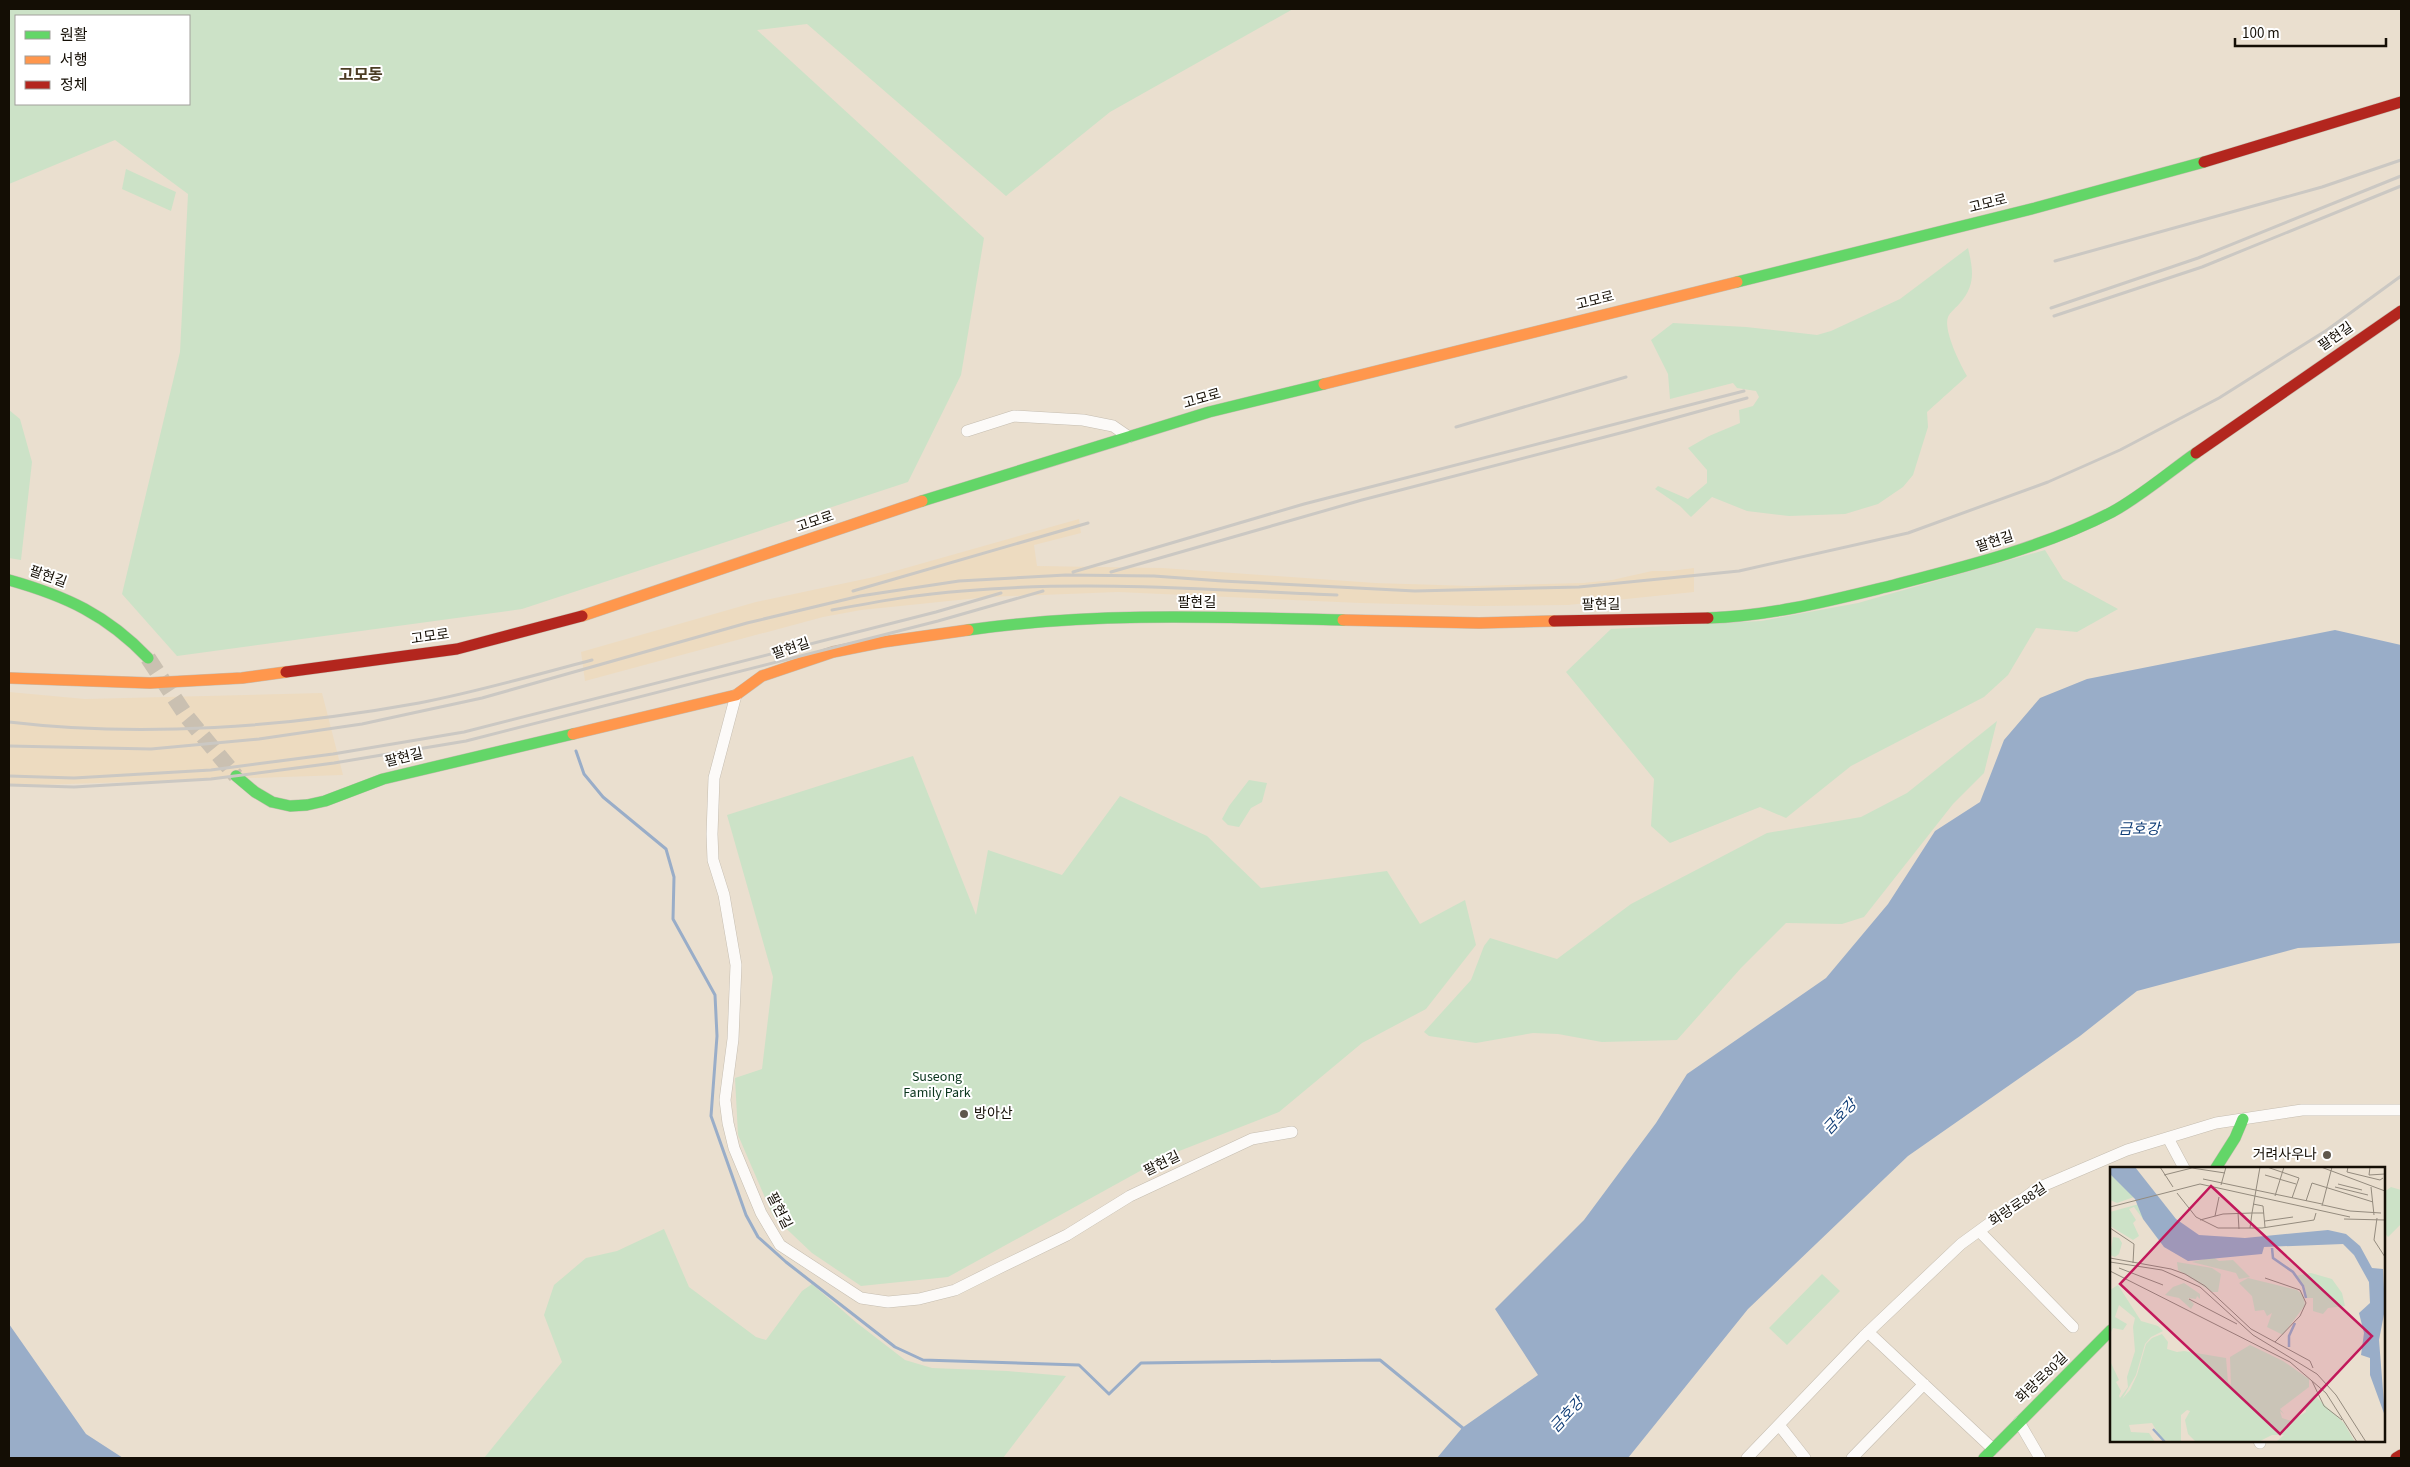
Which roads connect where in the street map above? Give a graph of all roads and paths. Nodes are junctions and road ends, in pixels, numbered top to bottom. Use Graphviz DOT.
graph roads {
  1 [pos="2401,102"];
  2 [pos="2401,311"];
  3 [pos="967,431"];
  4 [pos="1129,437"];
  5 [pos="9,580"];
  6 [pos="148,658"];
  7 [pos="9,678"];
  8 [pos="736,695"];
  9 [pos="236,776"];
  10 [pos="2401,1110"];
  11 [pos="2244,1119"];
  12 [pos="1292,1132"];
  13 [pos="2168,1138"];
  14 [pos="2183,1167"];
  15 [pos="2217,1167"];
  16 [pos="1980,1231"];
  17 [pos="2073,1327"];
  18 [pos="2110,1331"];
  19 [pos="1868,1332"];
  20 [pos="1924,1384"];
  21 [pos="2019,1422"];
  22 [pos="1779,1425"];
  23 [pos="1993,1449"];
  24 [pos="2401,1455"];
  25 [pos="1747,1458"];
  26 [pos="1804,1458"];
  27 [pos="1852,1458"];
  28 [pos="1984,1458"];
  29 [pos="2040,1458"];
  30 [pos="2396,1458"];
  1 -- 4 [label="street, 고모로"];
  2 -- 8 [label="street, 팔현길"];
  3 -- 4 [label="street"];
  4 -- 7 [label="street, 고모로"];
  5 -- 6 [label="street, 팔현길"];
  8 -- 9 [label="street, 팔현길"];
  8 -- 12 [label="street, 팔현길"];
  10 -- 11 [label="street, 화랑로88길"];
  11 -- 13 [label="street, 화랑로88길"];
  11 -- 15 [label="street"];
  13 -- 14 [label="street"];
  13 -- 16 [label="street, 화랑로88길"];
  16 -- 17 [label="street"];
  16 -- 19 [label="street, 화랑로88길"];
  18 -- 21 [label="street, 화랑로80길"];
  19 -- 20 [label="street"];
  19 -- 22 [label="street, 화랑로88길"];
  20 -- 23 [label="street"];
  20 -- 27 [label="street"];
  21 -- 23 [label="street, 화랑로80길"];
  21 -- 29 [label="street"];
  22 -- 25 [label="street, 화랑로88길"];
  22 -- 26 [label="street"];
  23 -- 28 [label="street, 화랑로80길"];
  24 -- 30 [label="street"];
}
